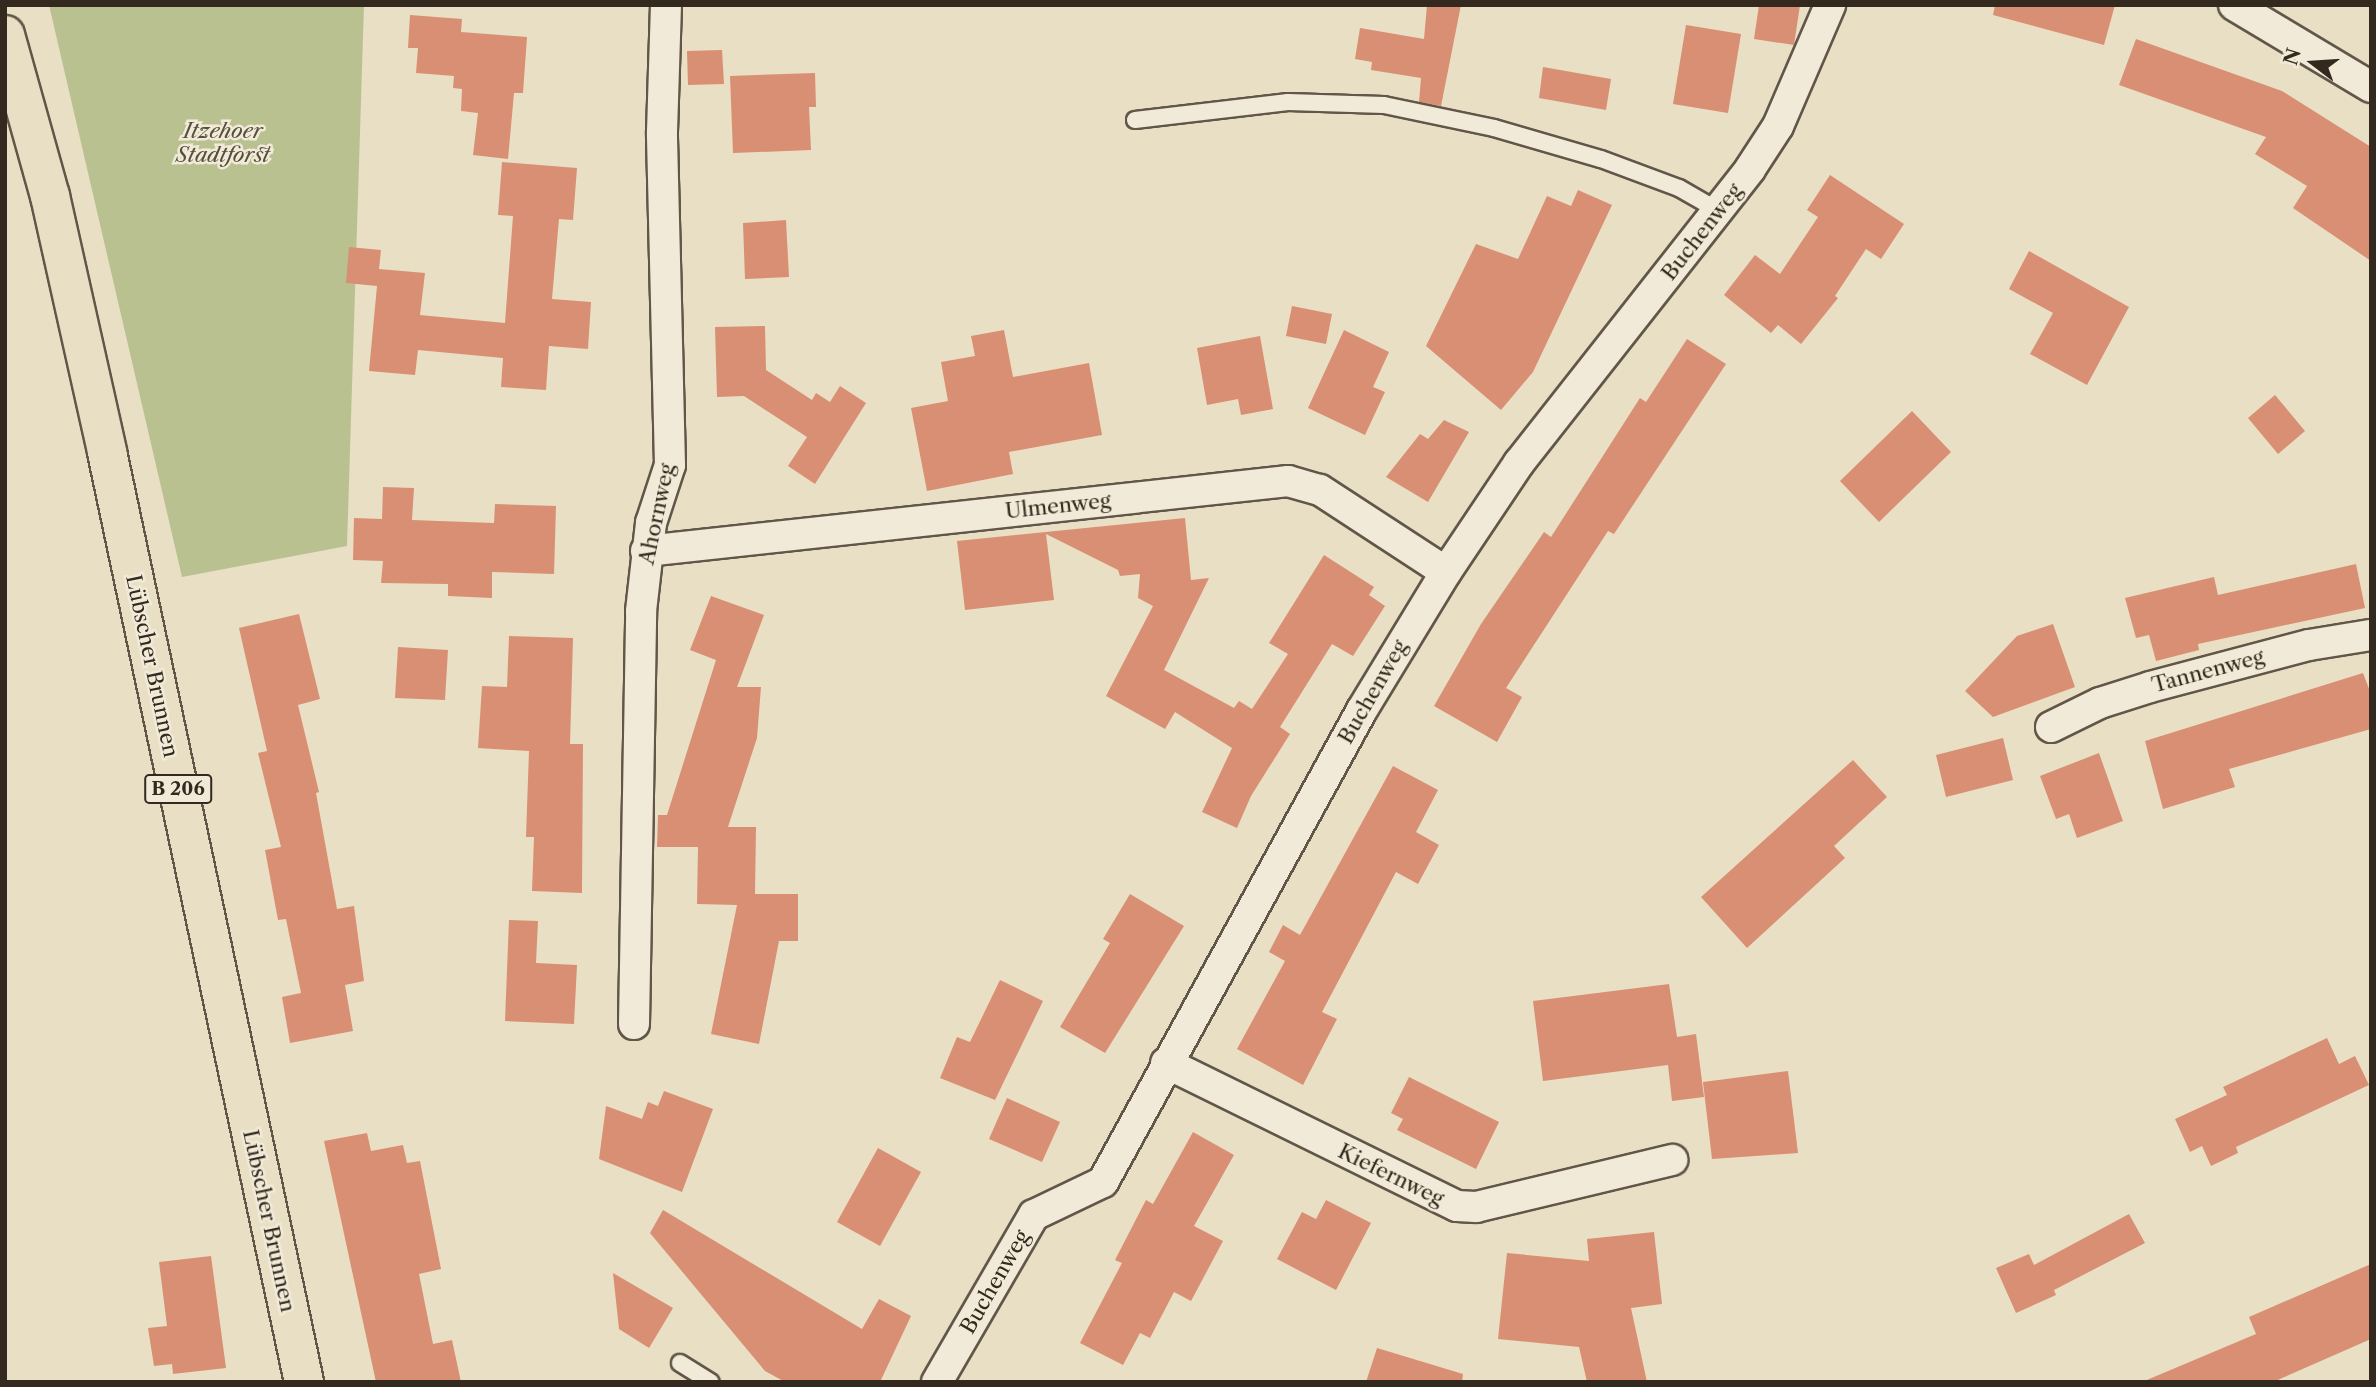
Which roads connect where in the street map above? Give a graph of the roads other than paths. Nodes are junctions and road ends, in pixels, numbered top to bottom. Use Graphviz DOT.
graph roads {
  1 [pos="666,5"];
  2 [pos="1830,5"];
  3 [pos="2234,5"];
  4 [pos="5,35"];
  5 [pos="2371,87"];
  6 [pos="1135,120"];
  7 [pos="1719,211"];
  8 [pos="646,551"];
  9 [pos="1446,572"];
  10 [pos="2371,635"];
  11 [pos="2051,727"];
  12 [pos="634,1024"];
  13 [pos="1166,1063"];
  14 [pos="1672,1160"];
  15 [pos="680,1363"];
  16 [pos="303,1382"];
  17 [pos="711,1382"];
  18 [pos="937,1382"];
  1 -- 8 [label="street, Ahornweg"];
  2 -- 7 [label="street, Buchenweg"];
  3 -- 5 [label="street"];
  4 -- 16 [label="main road, Lübscher Brunnen / B 206"];
  6 -- 7 [label="lane"];
  7 -- 9 [label="street, Buchenweg"];
  8 -- 9 [label="street, Ulmenweg"];
  8 -- 12 [label="street, Ahornweg"];
  9 -- 13 [label="street, Buchenweg"];
  10 -- 11 [label="street, Tannenweg"];
  13 -- 14 [label="street, Kiefernweg"];
  13 -- 18 [label="street, Buchenweg"];
  15 -- 17 [label="lane"];
}
